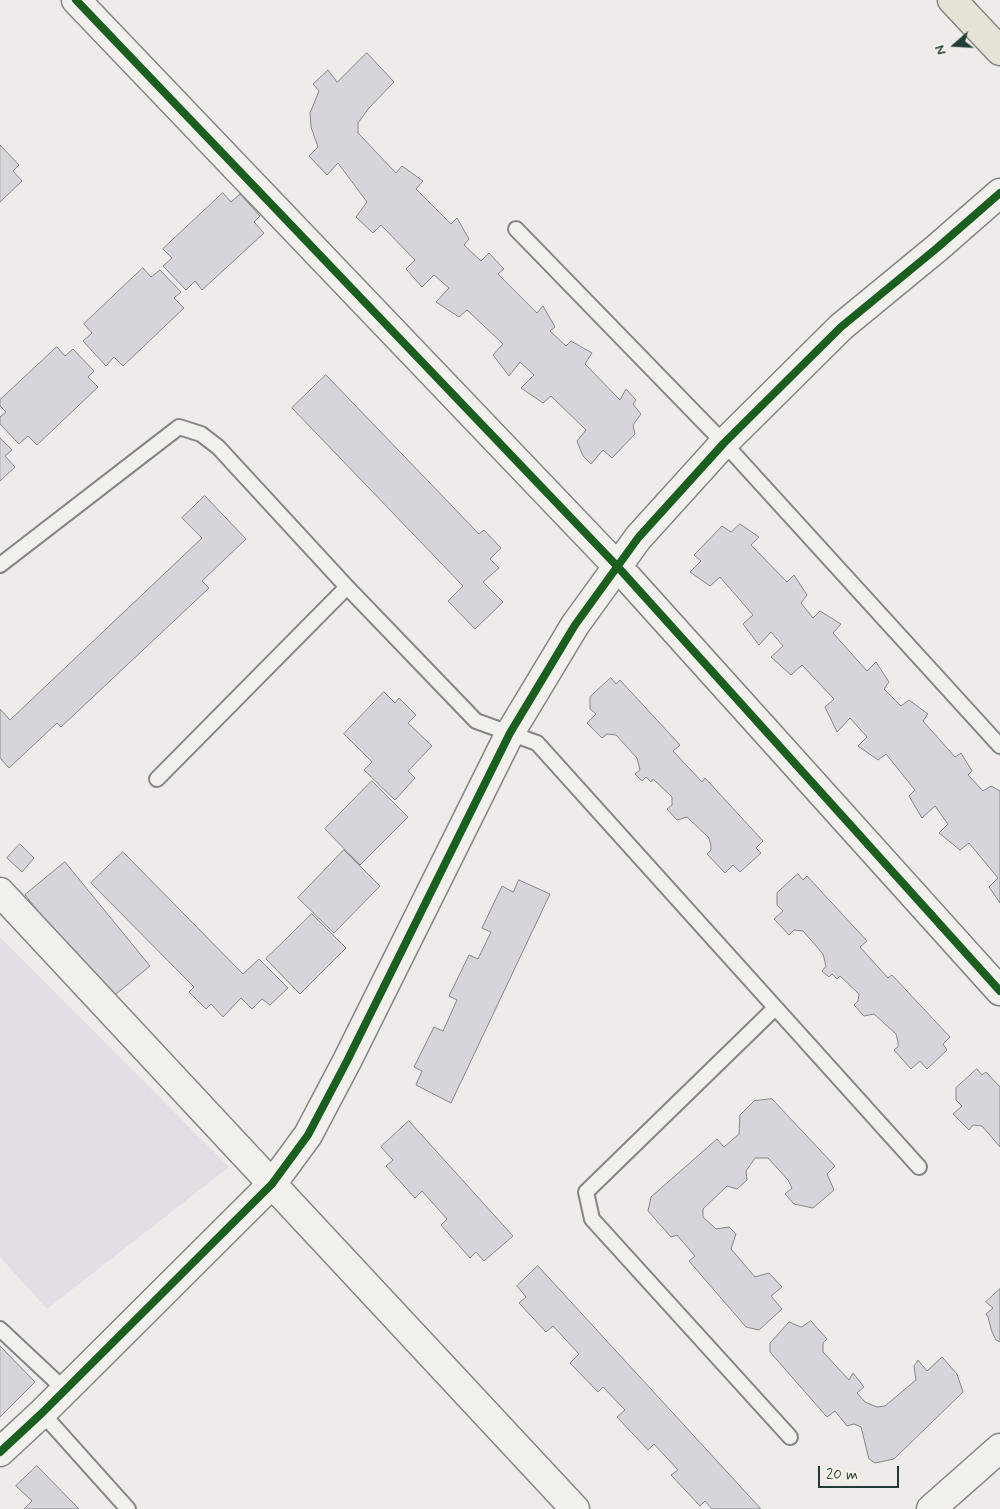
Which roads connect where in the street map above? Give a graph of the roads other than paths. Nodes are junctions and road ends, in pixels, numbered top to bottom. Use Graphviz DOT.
graph roads {
  1 [pos="76,0"];
  2 [pos="952,0"];
  3 [pos="1000,51"];
  4 [pos="1000,193"];
  5 [pos="516,229"];
  6 [pos="724,443"];
  7 [pos="0,565"];
  8 [pos="617,566"];
  9 [pos="347,586"];
  10 [pos="510,733"];
  11 [pos="1000,746"];
  12 [pos="157,779"];
  13 [pos="0,892"];
  14 [pos="1000,991"];
  15 [pos="776,1008"];
  16 [pos="919,1167"];
  17 [pos="272,1184"];
  18 [pos="0,1329"];
  19 [pos="65,1390"];
  20 [pos="42,1414"];
  21 [pos="790,1437"];
  22 [pos="1000,1448"];
  23 [pos="0,1452"];
  24 [pos="128,1509"];
  25 [pos="576,1509"];
  26 [pos="931,1509"];
  1 -- 8 [label="street"];
  2 -- 3 [label="main road"];
  4 -- 6 [label="street"];
  5 -- 6 [label="lane"];
  6 -- 8 [label="street"];
  6 -- 11 [label="lane"];
  7 -- 9 [label="lane"];
  8 -- 10 [label="street"];
  8 -- 14 [label="street"];
  9 -- 10 [label="lane"];
  9 -- 12 [label="lane"];
  10 -- 15 [label="lane"];
  10 -- 17 [label="street"];
  13 -- 17 [label="street"];
  15 -- 16 [label="lane"];
  15 -- 21 [label="lane"];
  17 -- 19 [label="street"];
  17 -- 25 [label="street"];
  18 -- 19 [label="lane"];
  19 -- 20 [label="street"];
  20 -- 23 [label="street"];
  20 -- 24 [label="lane"];
  22 -- 26 [label="street"];
}
